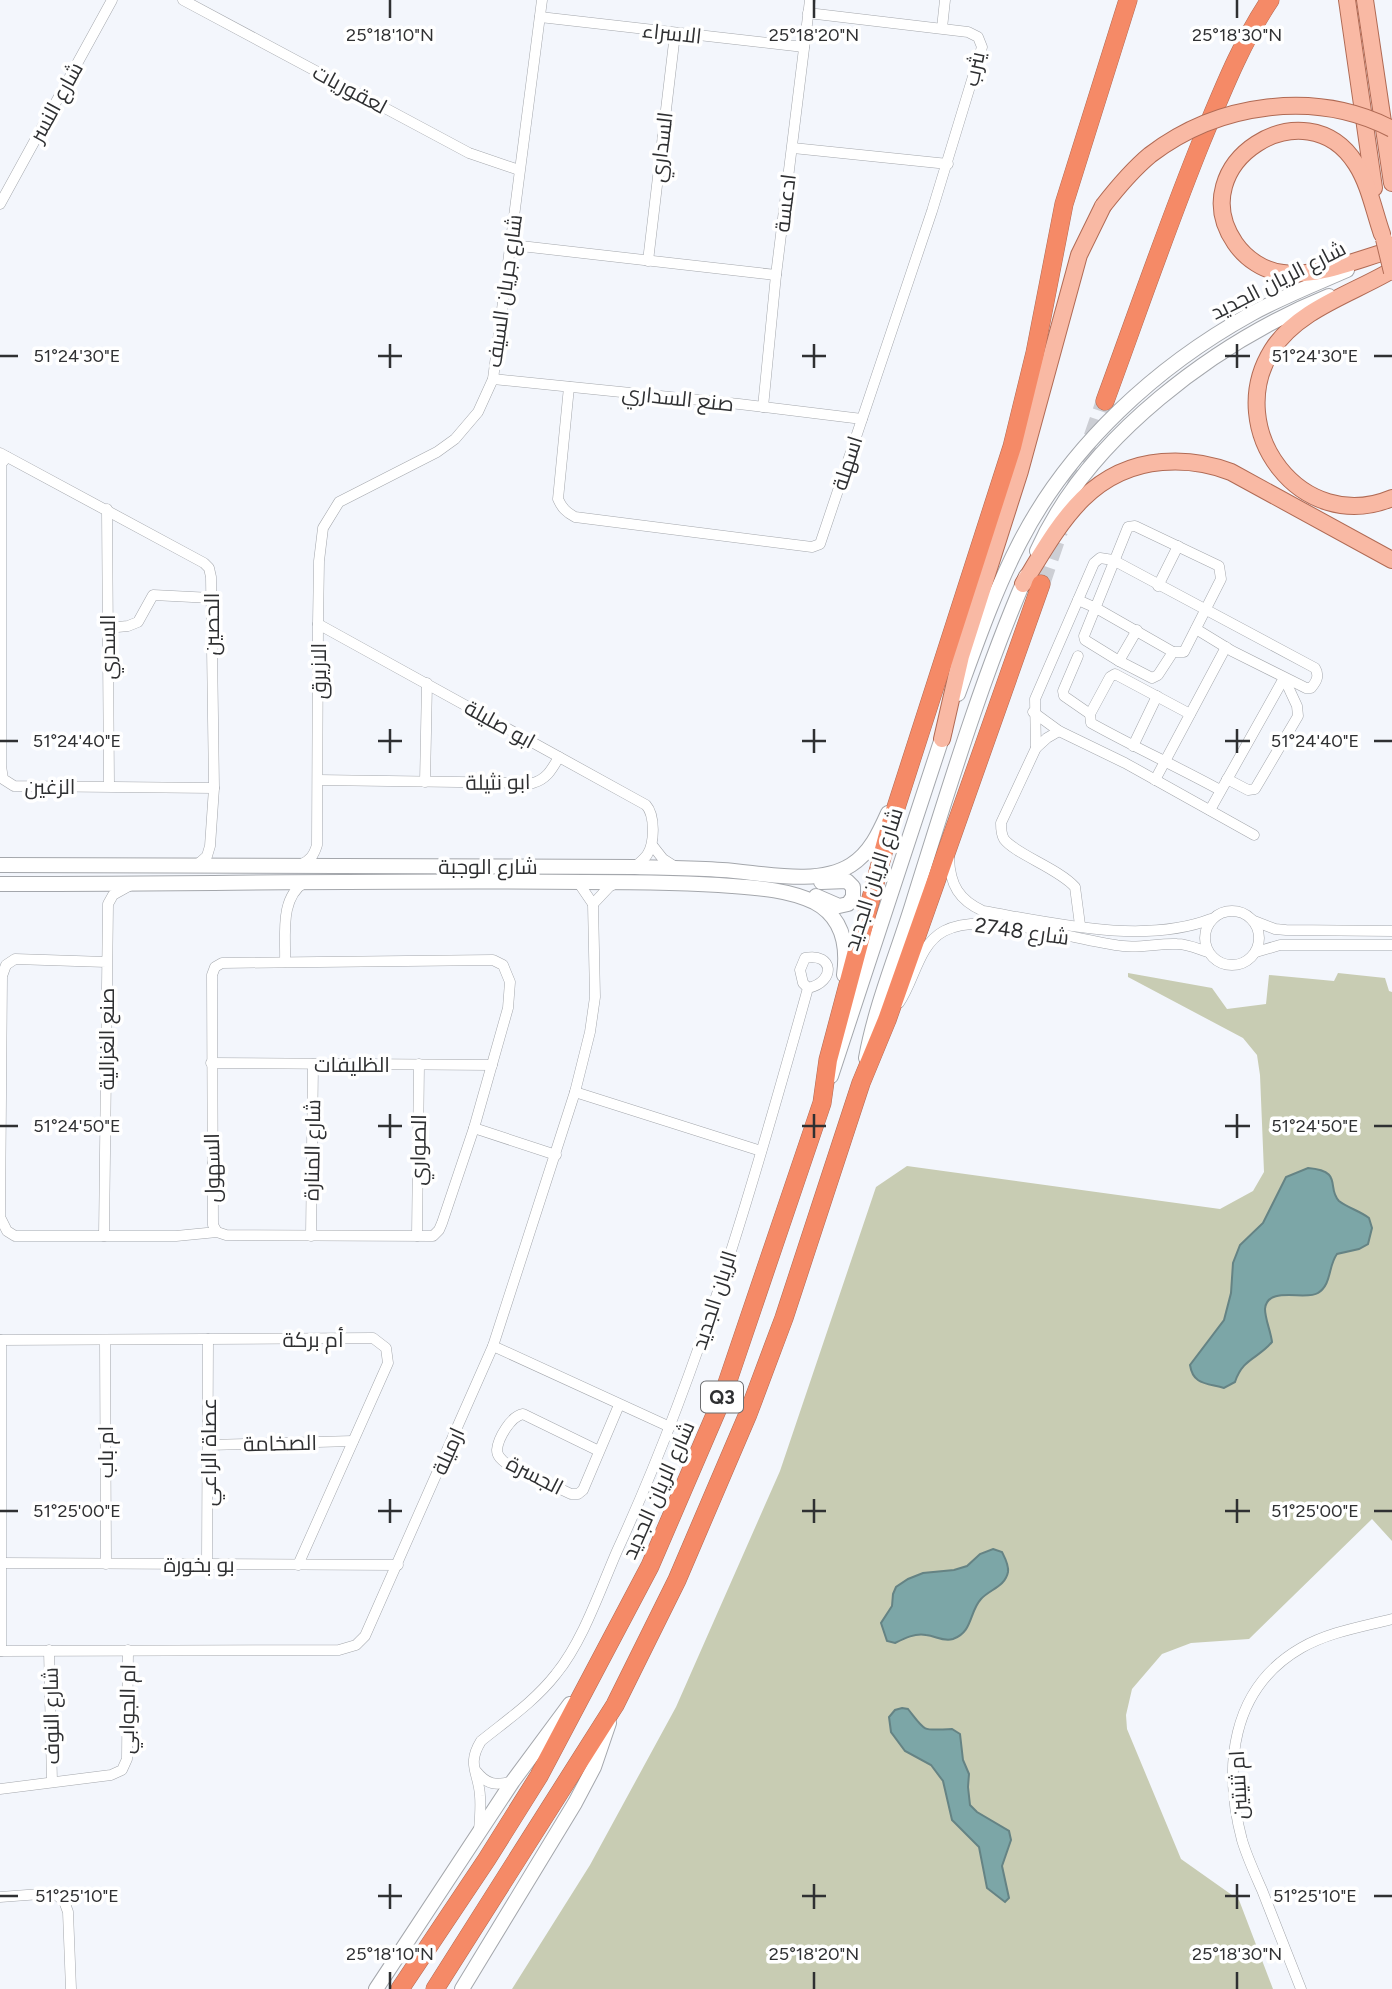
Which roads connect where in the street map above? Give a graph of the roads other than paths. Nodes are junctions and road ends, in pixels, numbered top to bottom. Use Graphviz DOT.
graph roads {
  1 [pos="112,0"];
  2 [pos="183,0"];
  3 [pos="542,0"];
  4 [pos="810,0"];
  5 [pos="945,0"];
  6 [pos="1128,0"];
  7 [pos="1270,0"];
  8 [pos="1347,0"];
  9 [pos="1365,0"];
  10 [pos="808,13"];
  11 [pos="540,18"];
  12 [pos="942,28"];
  13 [pos="675,34"];
  14 [pos="804,47"];
  15 [pos="1392,129"];
  16 [pos="793,148"];
  17 [pos="948,164"];
  18 [pos="519,170"];
  19 [pos="1392,183"];
  20 [pos="0,204"];
  21 [pos="1387,243"];
  22 [pos="512,245"];
  23 [pos="648,261"];
  24 [pos="1390,272"];
  25 [pos="776,275"];
  26 [pos="493,379"];
  27 [pos="569,387"];
  28 [pos="1105,401"];
  29 [pos="763,407"];
  30 [pos="862,419"];
  31 [pos="3,455"];
  32 [pos="1392,498"];
  33 [pos="339,502"];
  34 [pos="107,509"];
  35 [pos="1178,545"];
  36 [pos="1113,560"];
  37 [pos="1392,560"];
  38 [pos="1032,584"];
  39 [pos="1158,586"];
  40 [pos="212,598"];
  41 [pos="1077,600"];
  42 [pos="1096,608"];
  43 [pos="1205,611"];
  44 [pos="318,624"];
  45 [pos="107,628"];
  46 [pos="1196,629"];
  47 [pos="1137,630"];
  48 [pos="1226,647"];
  49 [pos="1173,652"];
  50 [pos="1078,656"];
  51 [pos="1119,661"];
  52 [pos="1284,678"];
  53 [pos="427,683"];
  54 [pos="1157,696"];
  55 [pos="1033,712"];
  56 [pos="1090,714"];
  57 [pos="1190,714"];
  58 [pos="1059,731"];
  59 [pos="942,739"];
  60 [pos="1133,746"];
  61 [pos="1036,748"];
  62 [pos="559,757"];
  63 [pos="911,760"];
  64 [pos="1166,760"];
  65 [pos="1227,779"];
  66 [pos="318,780"];
  67 [pos="1155,780"];
  68 [pos="425,782"];
  69 [pos="109,786"];
  70 [pos="214,788"];
  71 [pos="1220,790"];
  72 [pos="1210,810"];
  73 [pos="1254,835"];
  74 [pos="317,845"];
  75 [pos="652,845"];
  76 [pos="948,847"];
  77 [pos="0,865"];
  78 [pos="124,865"];
  79 [pos="296,866"];
  80 [pos="189,867"];
  81 [pos="635,867"];
  82 [pos="341,868"];
  83 [pos="678,868"];
  84 [pos="0,872"];
  85 [pos="272,881"];
  86 [pos="307,881"];
  87 [pos="578,882"];
  88 [pos="618,882"];
  89 [pos="782,883"];
  90 [pos="0,884"];
  91 [pos="91,884"];
  92 [pos="131,884"];
  93 [pos="108,904"];
  94 [pos="288,904"];
  95 [pos="593,904"];
  96 [pos="1211,919"];
  97 [pos="1254,920"];
  98 [pos="1080,925"];
  99 [pos="1110,930"];
  100 [pos="1392,930"];
  101 [pos="1110,944"];
  102 [pos="1392,944"];
  103 [pos="1208,952"];
  104 [pos="1256,952"];
  105 [pos="106,962"];
  106 [pos="285,962"];
  107 [pos="808,988"];
  108 [pos="842,1008"];
  109 [pos="887,1020"];
  110 [pos="211,1063"];
  111 [pos="313,1064"];
  112 [pos="419,1064"];
  113 [pos="492,1065"];
  114 [pos="861,1083"];
  115 [pos="575,1092"];
  116 [pos="822,1103"];
  117 [pos="474,1128"];
  118 [pos="761,1151"];
  119 [pos="556,1155"];
  120 [pos="217,1232"];
  121 [pos="104,1236"];
  122 [pos="311,1236"];
  123 [pos="417,1236"];
  124 [pos="208,1339"];
  125 [pos="1,1340"];
  126 [pos="105,1340"];
  127 [pos="493,1346"];
  128 [pos="619,1405"];
  129 [pos="670,1427"];
  130 [pos="353,1441"];
  131 [pos="208,1445"];
  132 [pos="599,1451"];
  133 [pos="1,1563"];
  134 [pos="106,1564"];
  135 [pos="207,1564"];
  136 [pos="298,1565"];
  137 [pos="398,1566"];
  138 [pos="1392,1619"];
  139 [pos="49,1650"];
  140 [pos="128,1650"];
  141 [pos="1,1651"];
  142 [pos="592,1679"];
  143 [pos="615,1705"];
  144 [pos="473,1768"];
  145 [pos="513,1781"];
  146 [pos="52,1782"];
  147 [pos="0,1790"];
  148 [pos="479,1831"];
  149 [pos="0,1897"];
  150 [pos="71,1989"];
  151 [pos="376,1989"];
  152 [pos="400,1989"];
  153 [pos="435,1989"];
  154 [pos="462,1989"];
  155 [pos="1301,1989"];
  1 -- 20 [label="street, شارع النسر"];
  2 -- 18 [label="street, لعقوريات"];
  3 -- 11 [label="street, شارع جريان السيف"];
  4 -- 10 [label="street, ادعسة"];
  5 -- 12 [label="street"];
  6 -- 63 [label="highway"];
  7 -- 28 [label="highway"];
  8 -- 21 [label="main road"];
  9 -- 19 [label="main road"];
  10 -- 12 [label="street"];
  10 -- 14 [label="street, ادعسة"];
  11 -- 13 [label="street, الاسراء"];
  11 -- 18 [label="street, شارع جريان السيف"];
  12 -- 17 [label="street, يثرب"];
  13 -- 14 [label="street, الاسراء"];
  13 -- 23 [label="street, السداري"];
  14 -- 16 [label="street, ادعسة"];
  15 -- 59 [label="main road, bridge"];
  16 -- 17 [label="street"];
  16 -- 25 [label="street, ادعسة"];
  17 -- 30 [label="street, اسهلة"];
  18 -- 22 [label="street, شارع جريان السيف"];
  21 -- 21 [label="main road"];
  21 -- 24 [label="main road, bridge"];
  21 -- 59 [label="main road, شارع الريان الجديد / Q3"];
  22 -- 23 [label="street"];
  22 -- 26 [label="street, شارع جريان السيف"];
  23 -- 25 [label="street"];
  24 -- 32 [label="main road"];
  24 -- 38 [label="main road, شارع الريان الجديد"];
  25 -- 29 [label="street, ادعسة"];
  26 -- 27 [label="street, صنع السداري"];
  26 -- 33 [label="street, شارع جريان السيف"];
  27 -- 29 [label="street, صنع السداري"];
  27 -- 30 [label="street, اسهلة"];
  29 -- 30 [label="street, صنع السداري"];
  31 -- 34 [label="street, الحصين"];
  31 -- 69 [label="street, الزغين"];
  33 -- 44 [label="street, الازيرق"];
  34 -- 40 [label="street, الحصين"];
  34 -- 45 [label="street, السدري"];
  35 -- 36 [label="street"];
  35 -- 39 [label="street"];
  35 -- 43 [label="street"];
  36 -- 39 [label="street"];
  36 -- 41 [label="street"];
  36 -- 42 [label="street"];
  37 -- 38 [label="main road"];
  38 -- 76 [label="highway"];
  38 -- 114 [label="main road, شارع الريان الجديد"];
  39 -- 43 [label="street"];
  40 -- 45 [label="street"];
  40 -- 70 [label="street, الحصين"];
  41 -- 42 [label="street"];
  41 -- 55 [label="street"];
  42 -- 47 [label="street"];
  42 -- 51 [label="street"];
  43 -- 46 [label="street"];
  43 -- 52 [label="street"];
  44 -- 53 [label="street, ابو صليلة"];
  44 -- 66 [label="street, الازيرق"];
  45 -- 69 [label="street, السدري"];
  46 -- 48 [label="street"];
  46 -- 49 [label="street"];
  47 -- 49 [label="street"];
  47 -- 51 [label="street"];
  48 -- 52 [label="street"];
  48 -- 57 [label="street"];
  49 -- 51 [label="street"];
  50 -- 56 [label="street"];
  52 -- 65 [label="street"];
  52 -- 65 [label="street"];
  53 -- 62 [label="street, ابو صليلة"];
  53 -- 68 [label="street"];
  54 -- 56 [label="street"];
  54 -- 57 [label="street"];
  54 -- 60 [label="street"];
  55 -- 58 [label="street"];
  55 -- 61 [label="street"];
  56 -- 60 [label="street"];
  57 -- 64 [label="street"];
  58 -- 61 [label="street"];
  58 -- 67 [label="street"];
  59 -- 116 [label="main road, شارع الريان الجديد / Q3"];
  60 -- 64 [label="street"];
  61 -- 98 [label="street"];
  62 -- 68 [label="street, ابو نثيلة"];
  62 -- 75 [label="street, ابو صليلة"];
  63 -- 89 [label="main road, شارع الوجبة"];
  63 -- 108 [label="highway"];
  64 -- 67 [label="street"];
  64 -- 71 [label="street"];
  65 -- 71 [label="street"];
  66 -- 68 [label="street, ابو نثيلة"];
  66 -- 74 [label="street, الازيرق"];
  67 -- 72 [label="street"];
  69 -- 70 [label="street, الزغين"];
  70 -- 80 [label="street, الحصين"];
  71 -- 72 [label="street"];
  72 -- 73 [label="street"];
  74 -- 79 [label="street"];
  74 -- 82 [label="street"];
  75 -- 81 [label="street"];
  75 -- 83 [label="street"];
  76 -- 98 [label="street, شارع 2748"];
  76 -- 109 [label="highway"];
  77 -- 78 [label="main road, شارع الوجبة"];
  78 -- 80 [label="main road, شارع الوجبة"];
  78 -- 84 [label="main road"];
  79 -- 80 [label="main road, شارع الوجبة"];
  79 -- 82 [label="main road, شارع الوجبة"];
  81 -- 82 [label="main road, شارع الوجبة"];
  81 -- 83 [label="main road, شارع الوجبة"];
  83 -- 89 [label="main road, شارع الوجبة"];
  85 -- 86 [label="main road, شارع الوجبة"];
  85 -- 92 [label="main road, شارع الوجبة"];
  85 -- 94 [label="street"];
  86 -- 87 [label="main road, شارع الوجبة"];
  86 -- 94 [label="street"];
  87 -- 88 [label="main road, شارع الوجبة"];
  87 -- 95 [label="street"];
  88 -- 89 [label="main road, شارع الوجبة"];
  88 -- 95 [label="street"];
  89 -- 108 [label="main road, شارع الوجبة"];
  90 -- 91 [label="main road, شارع الوجبة"];
  91 -- 92 [label="main road, شارع الوجبة"];
  91 -- 93 [label="street"];
  92 -- 93 [label="street"];
  93 -- 105 [label="street, صنع الغزالية"];
  94 -- 106 [label="street"];
  95 -- 115 [label="street, ارميلة"];
  96 -- 97 [label="street"];
  96 -- 99 [label="street, شارع 2748"];
  96 -- 103 [label="street"];
  97 -- 100 [label="street"];
  97 -- 104 [label="street"];
  98 -- 99 [label="street, شارع 2748"];
  99 -- 101 [label="street"];
  101 -- 103 [label="street, شارع 2748"];
  101 -- 109 [label="street, شارع 2748"];
  102 -- 104 [label="street"];
  103 -- 104 [label="street"];
  105 -- 121 [label="street, صنع الغزالية"];
  105 -- 121 [label="street, صنع الغزالية"];
  106 -- 110 [label="street, السهول"];
  106 -- 113 [label="street, السهول"];
  107 -- 118 [label="street, الريان الجديد"];
  108 -- 116 [label="highway"];
  109 -- 114 [label="highway"];
  110 -- 111 [label="street, الظليفات"];
  110 -- 120 [label="street, السهول"];
  111 -- 112 [label="street, الظليفات"];
  111 -- 122 [label="street, شارع المنارة"];
  112 -- 113 [label="street, الظليفات"];
  112 -- 123 [label="street, الصواري"];
  113 -- 117 [label="street, السهول"];
  114 -- 143 [label="highway, شارع الريان الجديد / Q3"];
  115 -- 118 [label="street"];
  115 -- 119 [label="street, ارميلة"];
  116 -- 142 [label="highway, شارع الريان الجديد / Q3"];
  117 -- 119 [label="street"];
  117 -- 123 [label="street, السهول"];
  118 -- 129 [label="street, الريان الجديد"];
  119 -- 127 [label="street, ارميلة"];
  120 -- 121 [label="street"];
  120 -- 122 [label="street, السهول"];
  122 -- 123 [label="street, السهول"];
  124 -- 126 [label="street, أم بركة"];
  124 -- 130 [label="street, أم بركة"];
  124 -- 131 [label="street, عصاة الراعي"];
  125 -- 126 [label="street, أم بركة"];
  125 -- 133 [label="street"];
  126 -- 134 [label="street, ام باب"];
  127 -- 128 [label="street"];
  127 -- 137 [label="street, ارميلة"];
  128 -- 129 [label="street"];
  128 -- 132 [label="street, الجسرة"];
  129 -- 144 [label="street, الريان الجديد"];
  130 -- 131 [label="street, الصخامة"];
  130 -- 136 [label="street, أم بركة"];
  131 -- 135 [label="street, عصاة الراعي"];
  132 -- 132 [label="street, الجسرة"];
  133 -- 134 [label="street, بو بخورة"];
  133 -- 141 [label="street"];
  134 -- 135 [label="street, بو بخورة"];
  135 -- 136 [label="street, بو بخورة"];
  136 -- 137 [label="street, بو بخورة"];
  137 -- 140 [label="street, ارميلة"];
  138 -- 155 [label="street, ام ثنيتين"];
  139 -- 140 [label="street, ارميلة"];
  139 -- 141 [label="street, ارميلة"];
  139 -- 146 [label="street, شارع النوف"];
  140 -- 146 [label="street, ام الجوابي"];
  142 -- 145 [label="main road, شارع الريان الجديد"];
  142 -- 152 [label="highway, شارع الريان الجديد / Q3"];
  143 -- 153 [label="highway, شارع الريان الجديد / Q3"];
  143 -- 154 [label="main road, شارع الريان الجديد"];
  144 -- 145 [label="street"];
  144 -- 148 [label="street"];
  145 -- 148 [label="main road, شارع الريان الجديد"];
  146 -- 147 [label="street, ام الجوابي"];
  148 -- 151 [label="main road, شارع الريان الجديد"];
  149 -- 150 [label="street"];
}
